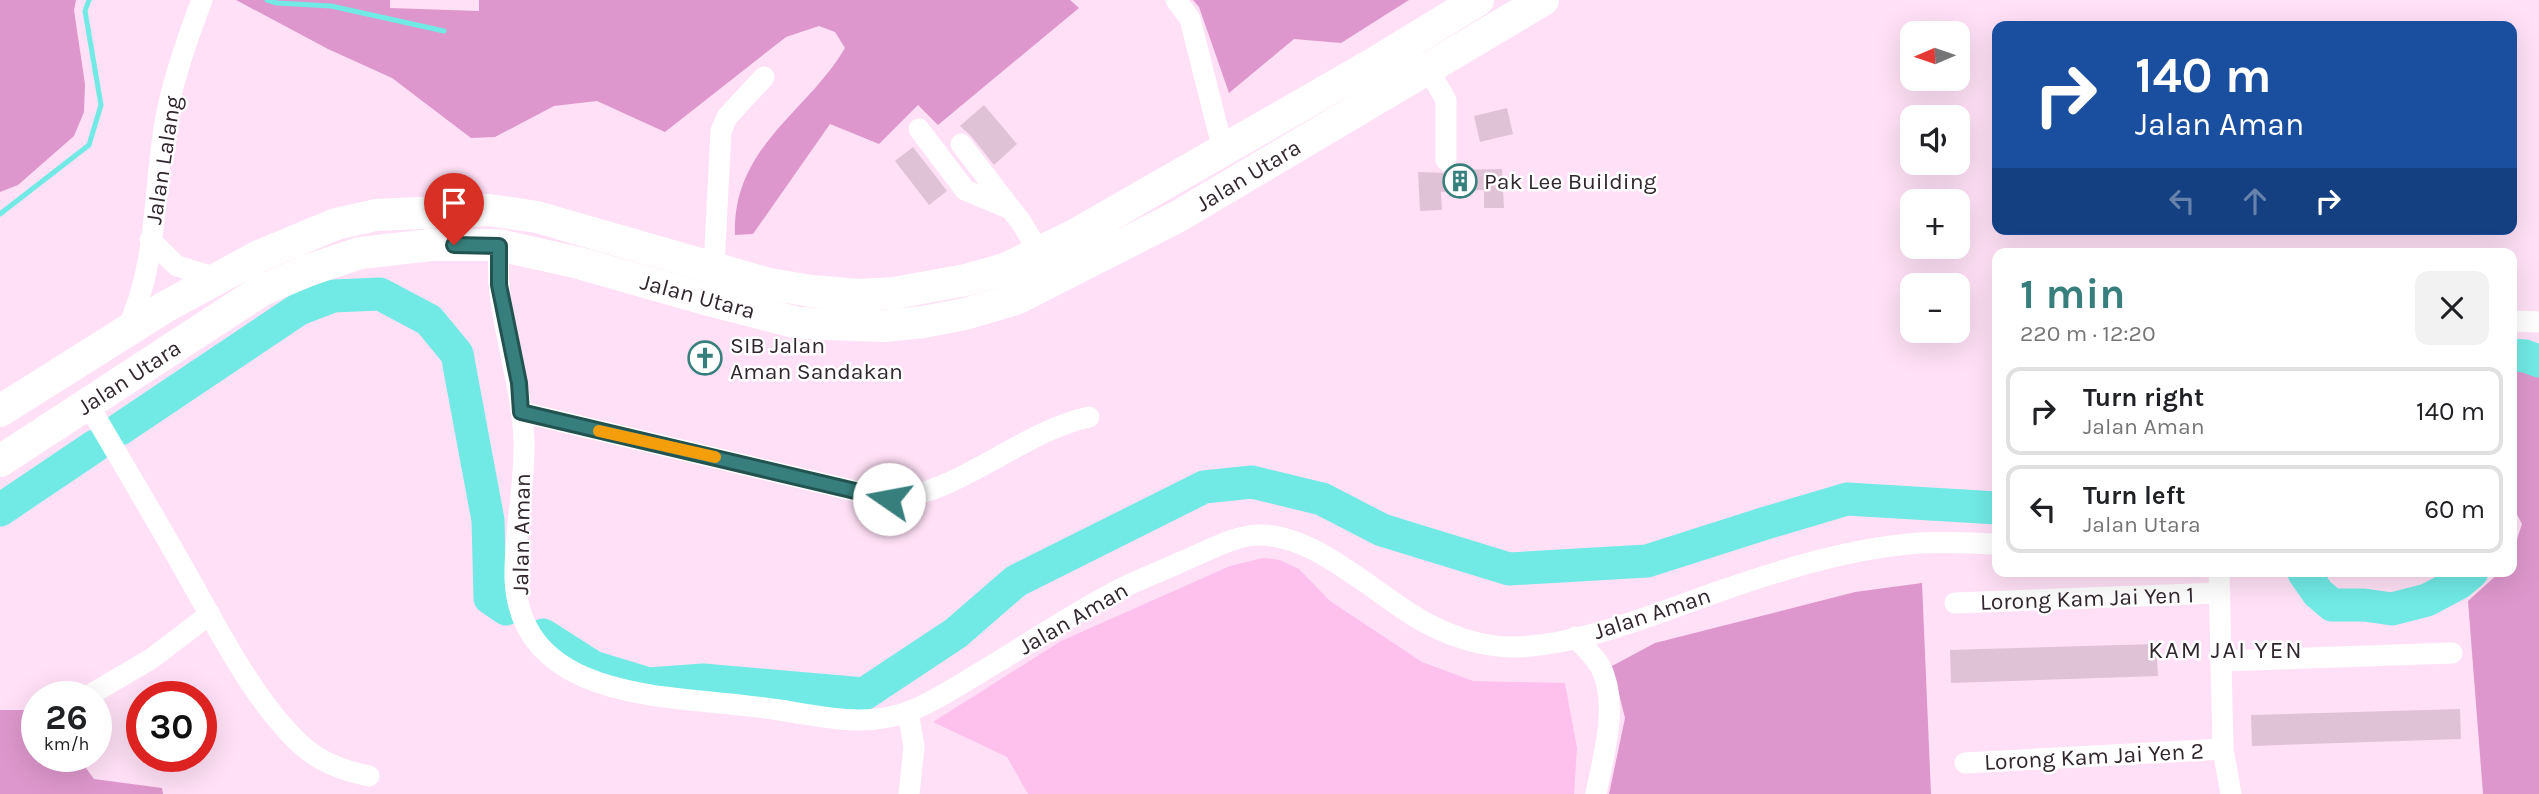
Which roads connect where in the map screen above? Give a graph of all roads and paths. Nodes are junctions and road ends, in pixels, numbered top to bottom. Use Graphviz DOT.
graph roads {
  1 [pos="202,0"];
  2 [pos="1177,0"];
  3 [pos="1478,0"];
  4 [pos="1543,0"];
  5 [pos="1427,69"];
  6 [pos="764,77"];
  7 [pos="919,130"];
  8 [pos="961,144"];
  9 [pos="1223,150"];
  10 [pos="1446,160"];
  11 [pos="1011,209"];
  12 [pos="150,240"];
  13 [pos="499,246"];
  14 [pos="1040,253"];
  15 [pos="259,256"];
  16 [pos="715,267"];
  17 [pos="218,278"];
  18 [pos="2517,321"];
  19 [pos="2539,322"];
  20 [pos="125,333"];
  21 [pos="88,404"];
  22 [pos="0,411"];
  23 [pos="521,412"];
  24 [pos="1089,417"];
  25 [pos="0,461"];
  26 [pos="1992,544"];
  27 [pos="2219,583"];
  28 [pos="1955,603"];
  29 [pos="210,614"];
  30 [pos="1575,637"];
  31 [pos="2452,653"];
  32 [pos="2223,661"];
  33 [pos="112,682"];
  34 [pos="908,712"];
  35 [pos="2223,749"];
  36 [pos="1965,763"];
  37 [pos="369,775"];
  38 [pos="909,794"];
  39 [pos="1596,794"];
  40 [pos="2231,794"];
  1 -- 12 [label="street, Jalan Lalang"];
  2 -- 9 [label="street"];
  3 -- 9 [label="highway, Jalan Utara"];
  4 -- 5 [label="highway, Jalan Utara"];
  5 -- 10 [label="street"];
  5 -- 13 [label="highway, Jalan Utara"];
  6 -- 16 [label="street"];
  7 -- 11 [label="street"];
  8 -- 11 [label="street"];
  9 -- 14 [label="highway, Jalan Utara"];
  11 -- 14 [label="street"];
  12 -- 17 [label="street"];
  12 -- 20 [label="street, Jalan Lalang"];
  13 -- 15 [label="highway"];
  13 -- 21 [label="highway, Jalan Utara"];
  13 -- 23 [label="street, Jalan Aman"];
  14 -- 16 [label="highway, Jalan Utara"];
  15 -- 16 [label="highway, Jalan Utara"];
  15 -- 17 [label="highway, Jalan Utara"];
  17 -- 20 [label="highway, Jalan Utara"];
  18 -- 19 [label="street"];
  20 -- 22 [label="highway, Jalan Utara"];
  21 -- 25 [label="highway, Jalan Utara"];
  21 -- 29 [label="street"];
  23 -- 24 [label="street"];
  23 -- 34 [label="street, Jalan Aman"];
  26 -- 30 [label="street, Jalan Aman"];
  27 -- 28 [label="street, Lorong Kam Jai Yen 1"];
  27 -- 32 [label="street"];
  29 -- 33 [label="street"];
  29 -- 37 [label="street"];
  30 -- 34 [label="street, Jalan Aman"];
  30 -- 39 [label="street"];
  31 -- 32 [label="street"];
  32 -- 35 [label="street"];
  34 -- 38 [label="street"];
  35 -- 36 [label="street, Lorong Kam Jai Yen 2"];
  35 -- 40 [label="street"];
}
